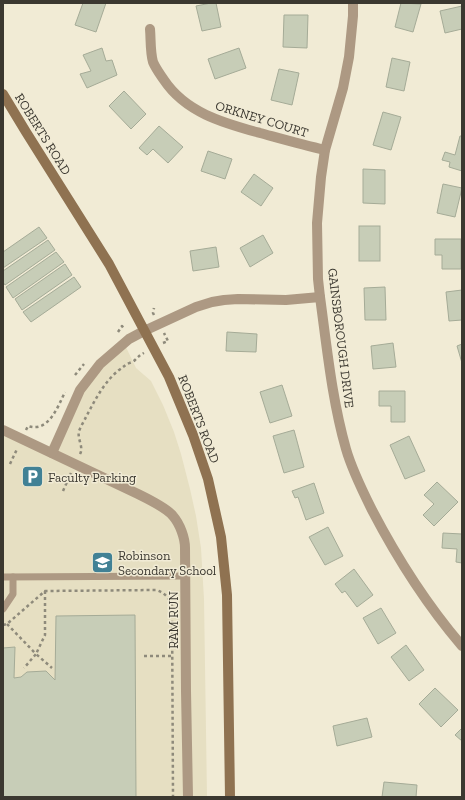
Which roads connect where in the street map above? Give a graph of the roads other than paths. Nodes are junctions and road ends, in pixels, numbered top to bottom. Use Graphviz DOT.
graph roads {
  1 [pos="353,3"];
  2 [pos="150,29"];
  3 [pos="3,94"];
  4 [pos="325,150"];
  5 [pos="320,297"];
  6 [pos="144,331"];
  7 [pos="3,430"];
  8 [pos="52,453"];
  9 [pos="186,576"];
  10 [pos="3,577"];
  11 [pos="13,577"];
  12 [pos="3,609"];
  13 [pos="462,646"];
  14 [pos="188,797"];
  15 [pos="230,797"];
  1 -- 4 [label="street, GAINSBOROUGH DRIVE"];
  2 -- 4 [label="street, ORKNEY COURT"];
  3 -- 6 [label="main road, ROBERTS ROAD"];
  4 -- 5 [label="street, GAINSBOROUGH DRIVE"];
  5 -- 6 [label="street"];
  5 -- 13 [label="street, GAINSBOROUGH DRIVE"];
  6 -- 8 [label="street"];
  6 -- 15 [label="main road, ROBERTS ROAD"];
  7 -- 8 [label="street, RAM RUN"];
  8 -- 9 [label="street, RAM RUN"];
  9 -- 11 [label="lane"];
  9 -- 14 [label="street, RAM RUN"];
  10 -- 11 [label="lane"];
  11 -- 12 [label="lane"];
}
